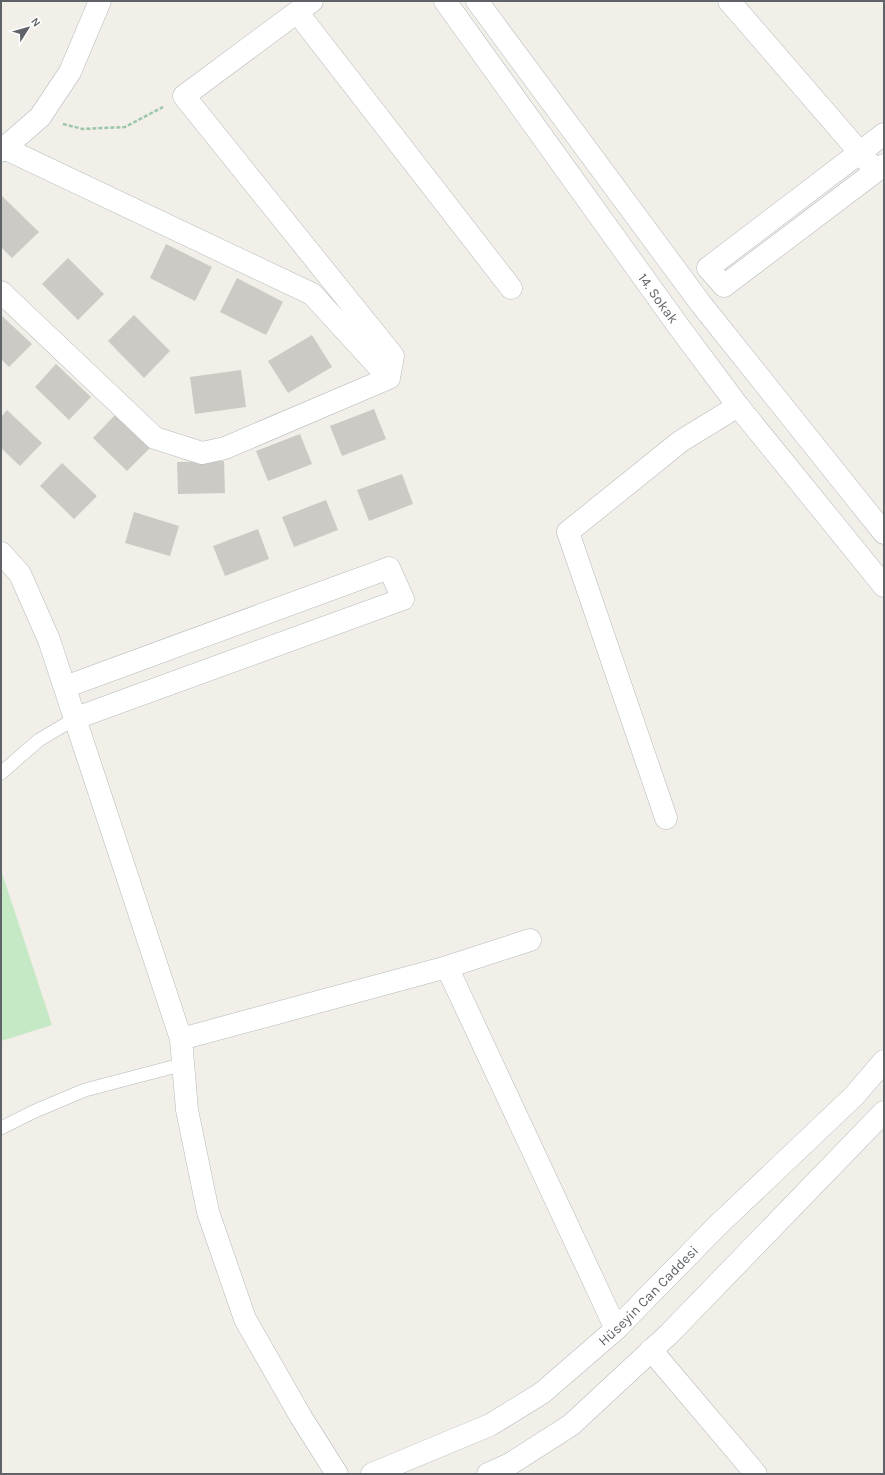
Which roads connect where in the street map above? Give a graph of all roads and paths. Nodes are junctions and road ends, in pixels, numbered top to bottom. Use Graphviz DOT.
graph roads {
  1 [pos="100,1"];
  2 [pos="445,1"];
  3 [pos="477,1"];
  4 [pos="729,1"];
  5 [pos="305,7"];
  6 [pos="184,96"];
  7 [pos="40,117"];
  8 [pos="884,134"];
  9 [pos="3,150"];
  10 [pos="860,153"];
  11 [pos="881,172"];
  12 [pos="511,288"];
  13 [pos="1,292"];
  14 [pos="389,378"];
  15 [pos="738,406"];
  16 [pos="884,532"];
  17 [pos="1,553"];
  18 [pos="884,586"];
  19 [pos="65,687"];
  20 [pos="76,718"];
  21 [pos="1,774"];
  22 [pos="666,818"];
  23 [pos="530,940"];
  24 [pos="447,967"];
  25 [pos="181,1039"];
  26 [pos="884,1061"];
  27 [pos="184,1064"];
  28 [pos="884,1112"];
  29 [pos="1,1128"];
  30 [pos="616,1330"];
  31 [pos="651,1350"];
  32 [pos="337,1474"];
  33 [pos="372,1474"];
  34 [pos="488,1474"];
  35 [pos="756,1474"];
  1 -- 7 [label="street"];
  2 -- 15 [label="street, 14. Sokak"];
  3 -- 16 [label="street"];
  4 -- 10 [label="street"];
  5 -- 6 [label="street"];
  5 -- 12 [label="street"];
  6 -- 7 [label="path"];
  6 -- 14 [label="street"];
  7 -- 9 [label="street"];
  8 -- 10 [label="street"];
  9 -- 14 [label="street"];
  10 -- 11 [label="street"];
  10 -- 11 [label="street"];
  13 -- 14 [label="street"];
  15 -- 18 [label="street, 14. Sokak"];
  15 -- 22 [label="street"];
  17 -- 19 [label="street"];
  19 -- 20 [label="street"];
  19 -- 20 [label="street"];
  20 -- 21 [label="lane"];
  20 -- 25 [label="street"];
  23 -- 24 [label="street"];
  24 -- 25 [label="street"];
  24 -- 30 [label="street"];
  25 -- 27 [label="street"];
  26 -- 30 [label="street, Hüseyin Can Caddesi"];
  27 -- 29 [label="lane"];
  27 -- 32 [label="street"];
  28 -- 31 [label="street"];
  30 -- 33 [label="street, Hüseyin Can Caddesi"];
  31 -- 34 [label="street"];
  31 -- 35 [label="street"];
}
